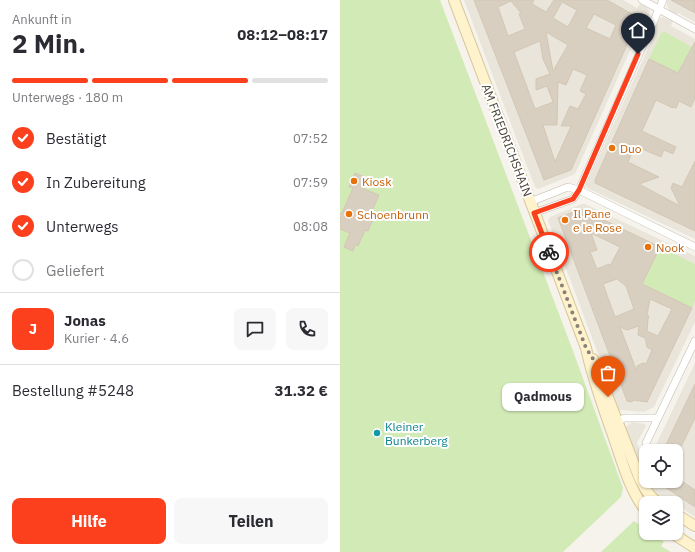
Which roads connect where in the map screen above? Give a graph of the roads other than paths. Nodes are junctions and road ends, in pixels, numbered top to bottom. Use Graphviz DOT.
graph roads {
  1 [pos="454,0"];
  2 [pos="642,0"];
  3 [pos="663,0"];
  4 [pos="659,9"];
  5 [pos="695,29"];
  6 [pos="579,190"];
  7 [pos="530,202"];
  8 [pos="534,213"];
  9 [pos="695,247"];
  10 [pos="695,341"];
  11 [pos="586,348"];
  12 [pos="658,418"];
  13 [pos="617,421"];
  14 [pos="646,443"];
  15 [pos="647,492"];
  16 [pos="650,496"];
  17 [pos="637,500"];
  18 [pos="639,502"];
  19 [pos="683,518"];
  20 [pos="695,526"];
  21 [pos="683,540"];
  22 [pos="695,548"];
  1 -- 7 [label="street, AM FRIEDRICHSHAIN"];
  2 -- 4 [label="street"];
  3 -- 4 [label="street"];
  4 -- 5 [label="street"];
  4 -- 6 [label="street"];
  6 -- 7 [label="street"];
  6 -- 8 [label="street"];
  6 -- 9 [label="street"];
  7 -- 8 [label="street, AM FRIEDRICHSHAIN"];
  8 -- 11 [label="street, AM FRIEDRICHSHAIN"];
  10 -- 12 [label="street"];
  11 -- 13 [label="street, AM FRIEDRICHSHAIN"];
  11 -- 17 [label="street, AM FRIEDRICHSHAIN"];
  12 -- 13 [label="street"];
  12 -- 14 [label="street"];
  13 -- 15 [label="street, AM FRIEDRICHSHAIN"];
  15 -- 16 [label="street"];
  15 -- 17 [label="street"];
  17 -- 18 [label="street, AM FRIEDRICHSHAIN"];
  19 -- 20 [label="street"];
  21 -- 22 [label="street"];
}
